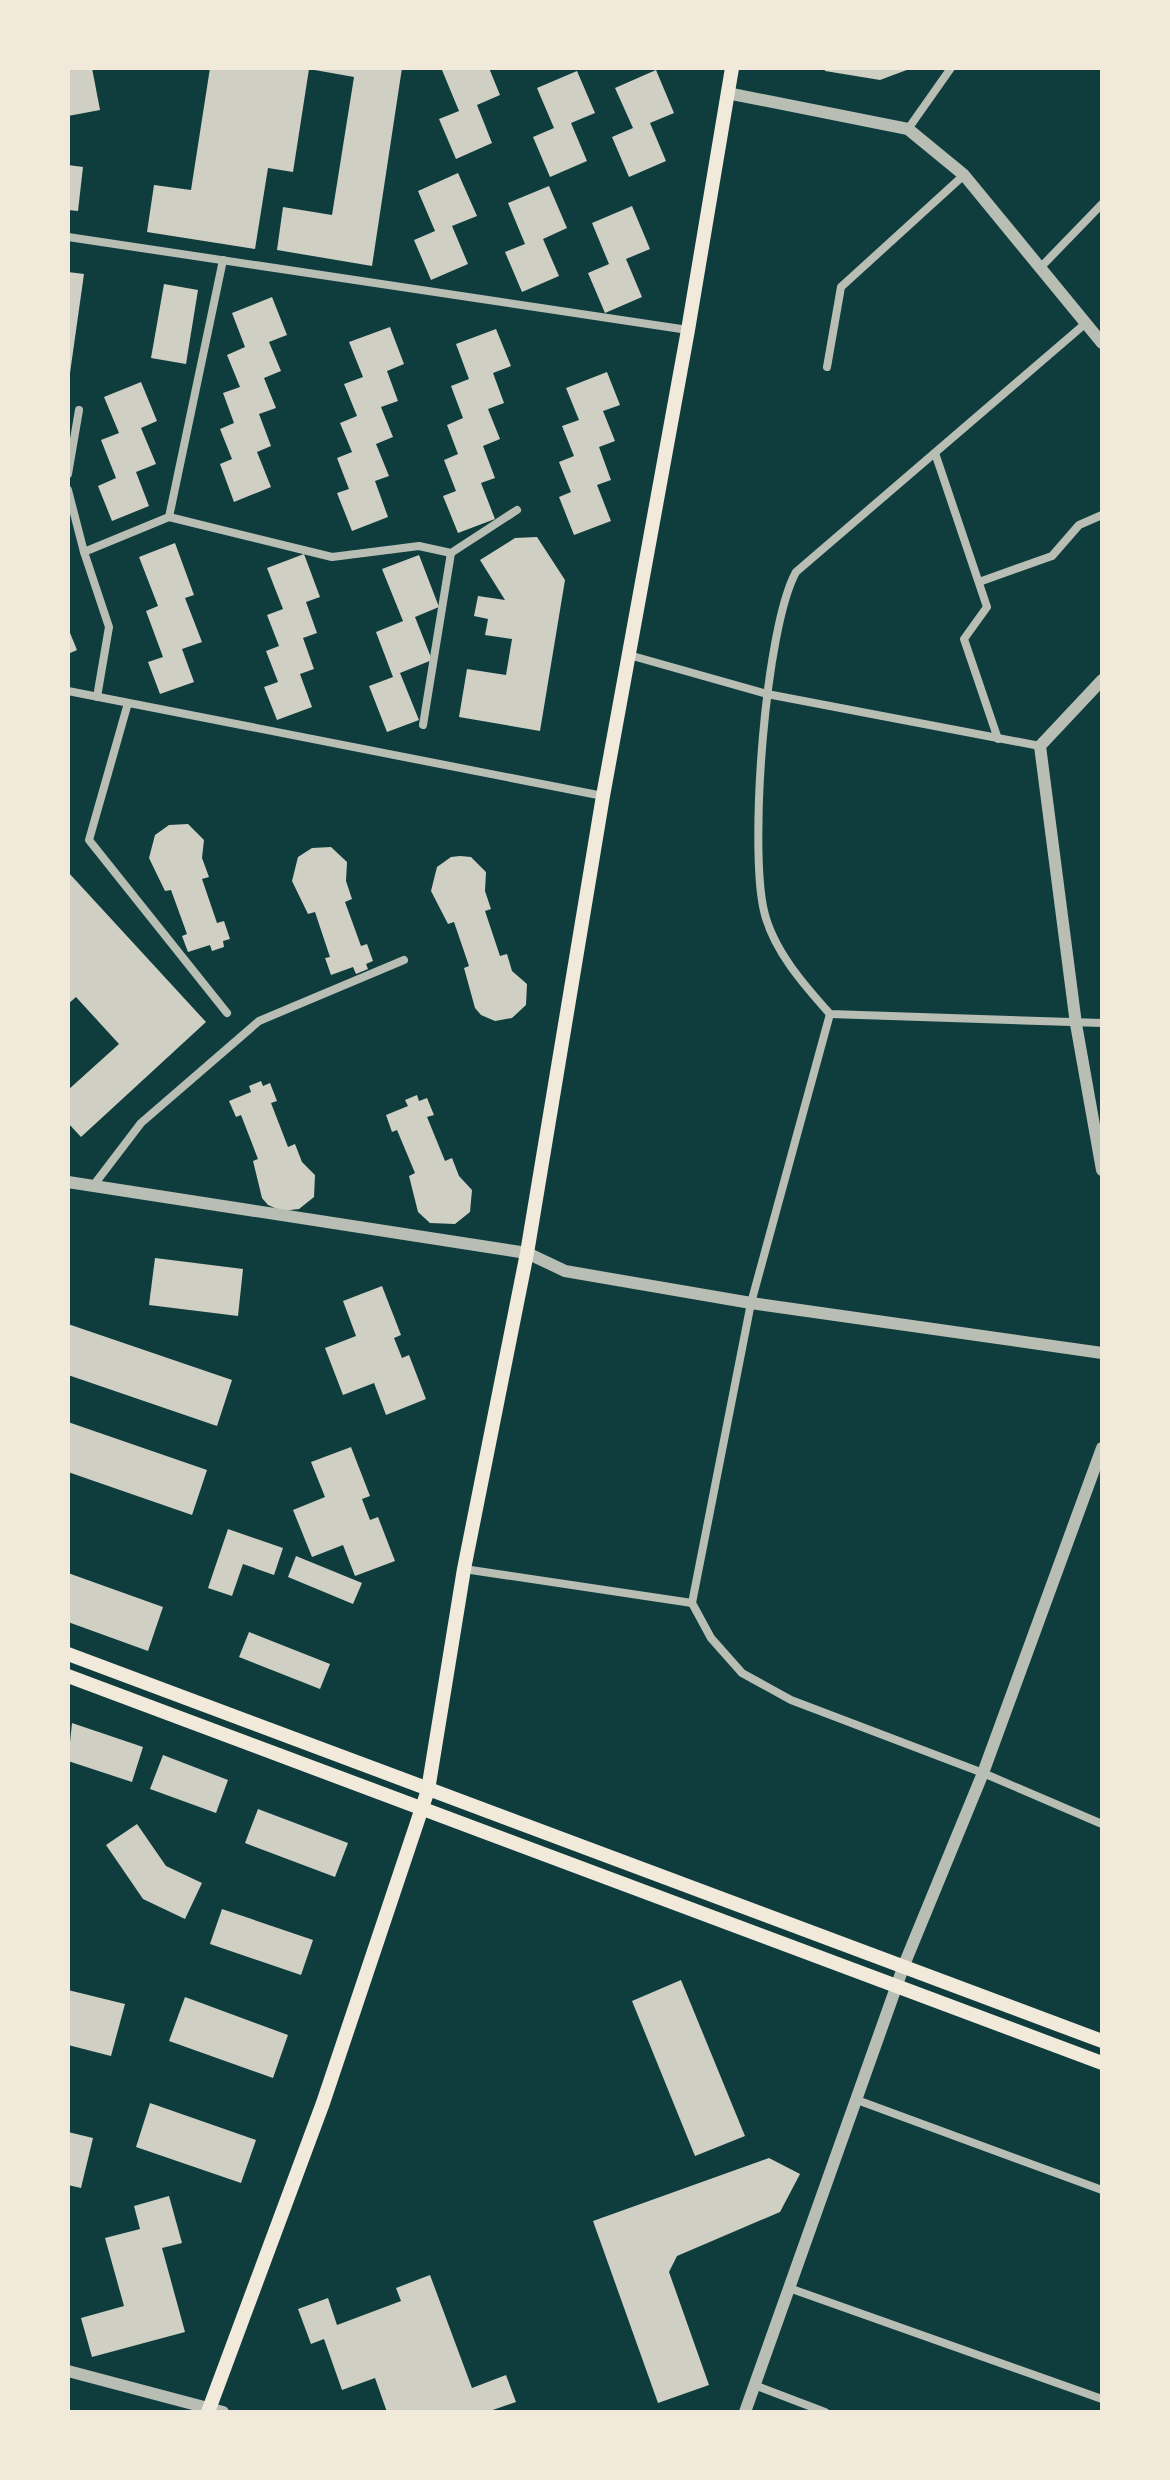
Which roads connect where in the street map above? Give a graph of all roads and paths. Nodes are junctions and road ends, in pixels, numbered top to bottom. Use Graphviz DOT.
graph roads {
  1 [pos="732,68"];
  2 [pos="951,68"];
  3 [pos="727,93"];
  4 [pos="908,129"];
  5 [pos="964,175"];
  6 [pos="1102,204"];
  7 [pos="68,237"];
  8 [pos="223,260"];
  9 [pos="1040,268"];
  10 [pos="1086,323"];
  11 [pos="688,330"];
  12 [pos="1102,343"];
  13 [pos="827,367"];
  14 [pos="79,410"];
  15 [pos="935,453"];
  16 [pos="68,474"];
  17 [pos="68,490"];
  18 [pos="517,510"];
  19 [pos="1102,515"];
  20 [pos="169,517"];
  21 [pos="84,552"];
  22 [pos="451,553"];
  23 [pos="979,582"];
  24 [pos="629,655"];
  25 [pos="1102,680"];
  26 [pos="68,691"];
  27 [pos="767,694"];
  28 [pos="97,697"];
  29 [pos="128,703"];
  30 [pos="423,725"];
  31 [pos="998,739"];
  32 [pos="1040,746"];
  33 [pos="603,796"];
  34 [pos="404,960"];
  35 [pos="227,1013"];
  36 [pos="830,1014"];
  37 [pos="1102,1023"];
  38 [pos="1076,1024"];
  39 [pos="1102,1170"];
  40 [pos="68,1182"];
  41 [pos="93,1186"];
  42 [pos="527,1253"];
  43 [pos="751,1303"];
  44 [pos="1102,1353"];
  45 [pos="1102,1448"];
  46 [pos="464,1569"];
  47 [pos="692,1603"];
  48 [pos="68,1654"];
  49 [pos="68,1676"];
  50 [pos="983,1773"];
  51 [pos="428,1790"];
  52 [pos="422,1809"];
  53 [pos="1102,1824"];
  54 [pos="904,1965"];
  55 [pos="897,1986"];
  56 [pos="1102,2041"];
  57 [pos="1102,2063"];
  58 [pos="857,2100"];
  59 [pos="1102,2190"];
  60 [pos="789,2288"];
  61 [pos="68,2371"];
  62 [pos="754,2385"];
  63 [pos="1102,2399"];
  64 [pos="214,2410"];
  65 [pos="745,2412"];
  66 [pos="825,2412"];
  1 -- 3 [label="main road"];
  2 -- 4 [label="street"];
  3 -- 4 [label="street"];
  3 -- 11 [label="main road"];
  4 -- 5 [label="street"];
  5 -- 9 [label="street"];
  5 -- 13 [label="street"];
  6 -- 9 [label="street"];
  7 -- 8 [label="street"];
  8 -- 11 [label="street"];
  8 -- 20 [label="street"];
  9 -- 10 [label="street"];
  10 -- 12 [label="street"];
  10 -- 15 [label="street"];
  11 -- 24 [label="main road"];
  14 -- 16 [label="street"];
  15 -- 23 [label="street"];
  15 -- 27 [label="street"];
  17 -- 21 [label="street"];
  18 -- 22 [label="street"];
  19 -- 23 [label="street"];
  20 -- 21 [label="street"];
  20 -- 22 [label="street"];
  21 -- 28 [label="street"];
  22 -- 30 [label="street"];
  23 -- 31 [label="street"];
  24 -- 27 [label="street"];
  24 -- 33 [label="main road"];
  25 -- 32 [label="street"];
  26 -- 28 [label="street"];
  27 -- 31 [label="street"];
  27 -- 36 [label="street"];
  28 -- 29 [label="street"];
  29 -- 33 [label="street"];
  29 -- 35 [label="street"];
  31 -- 32 [label="street"];
  32 -- 38 [label="street"];
  33 -- 42 [label="main road"];
  34 -- 41 [label="street"];
  36 -- 38 [label="street"];
  36 -- 43 [label="street"];
  37 -- 38 [label="street"];
  38 -- 39 [label="street"];
  40 -- 41 [label="street"];
  41 -- 42 [label="street"];
  42 -- 43 [label="street"];
  42 -- 46 [label="main road"];
  43 -- 44 [label="street"];
  43 -- 47 [label="street"];
  45 -- 50 [label="street"];
  46 -- 47 [label="street"];
  46 -- 51 [label="main road"];
  47 -- 50 [label="street"];
  48 -- 51 [label="main road"];
  49 -- 52 [label="main road"];
  50 -- 53 [label="street"];
  50 -- 54 [label="street"];
  51 -- 52 [label="main road"];
  51 -- 54 [label="main road"];
  52 -- 55 [label="main road"];
  52 -- 64 [label="main road"];
  54 -- 55 [label="street"];
  54 -- 56 [label="main road"];
  55 -- 57 [label="main road"];
  55 -- 58 [label="street"];
  58 -- 59 [label="street"];
  58 -- 60 [label="street"];
  60 -- 62 [label="street"];
  60 -- 63 [label="street"];
  61 -- 64 [label="street"];
  62 -- 65 [label="street"];
  62 -- 66 [label="street"];
}
